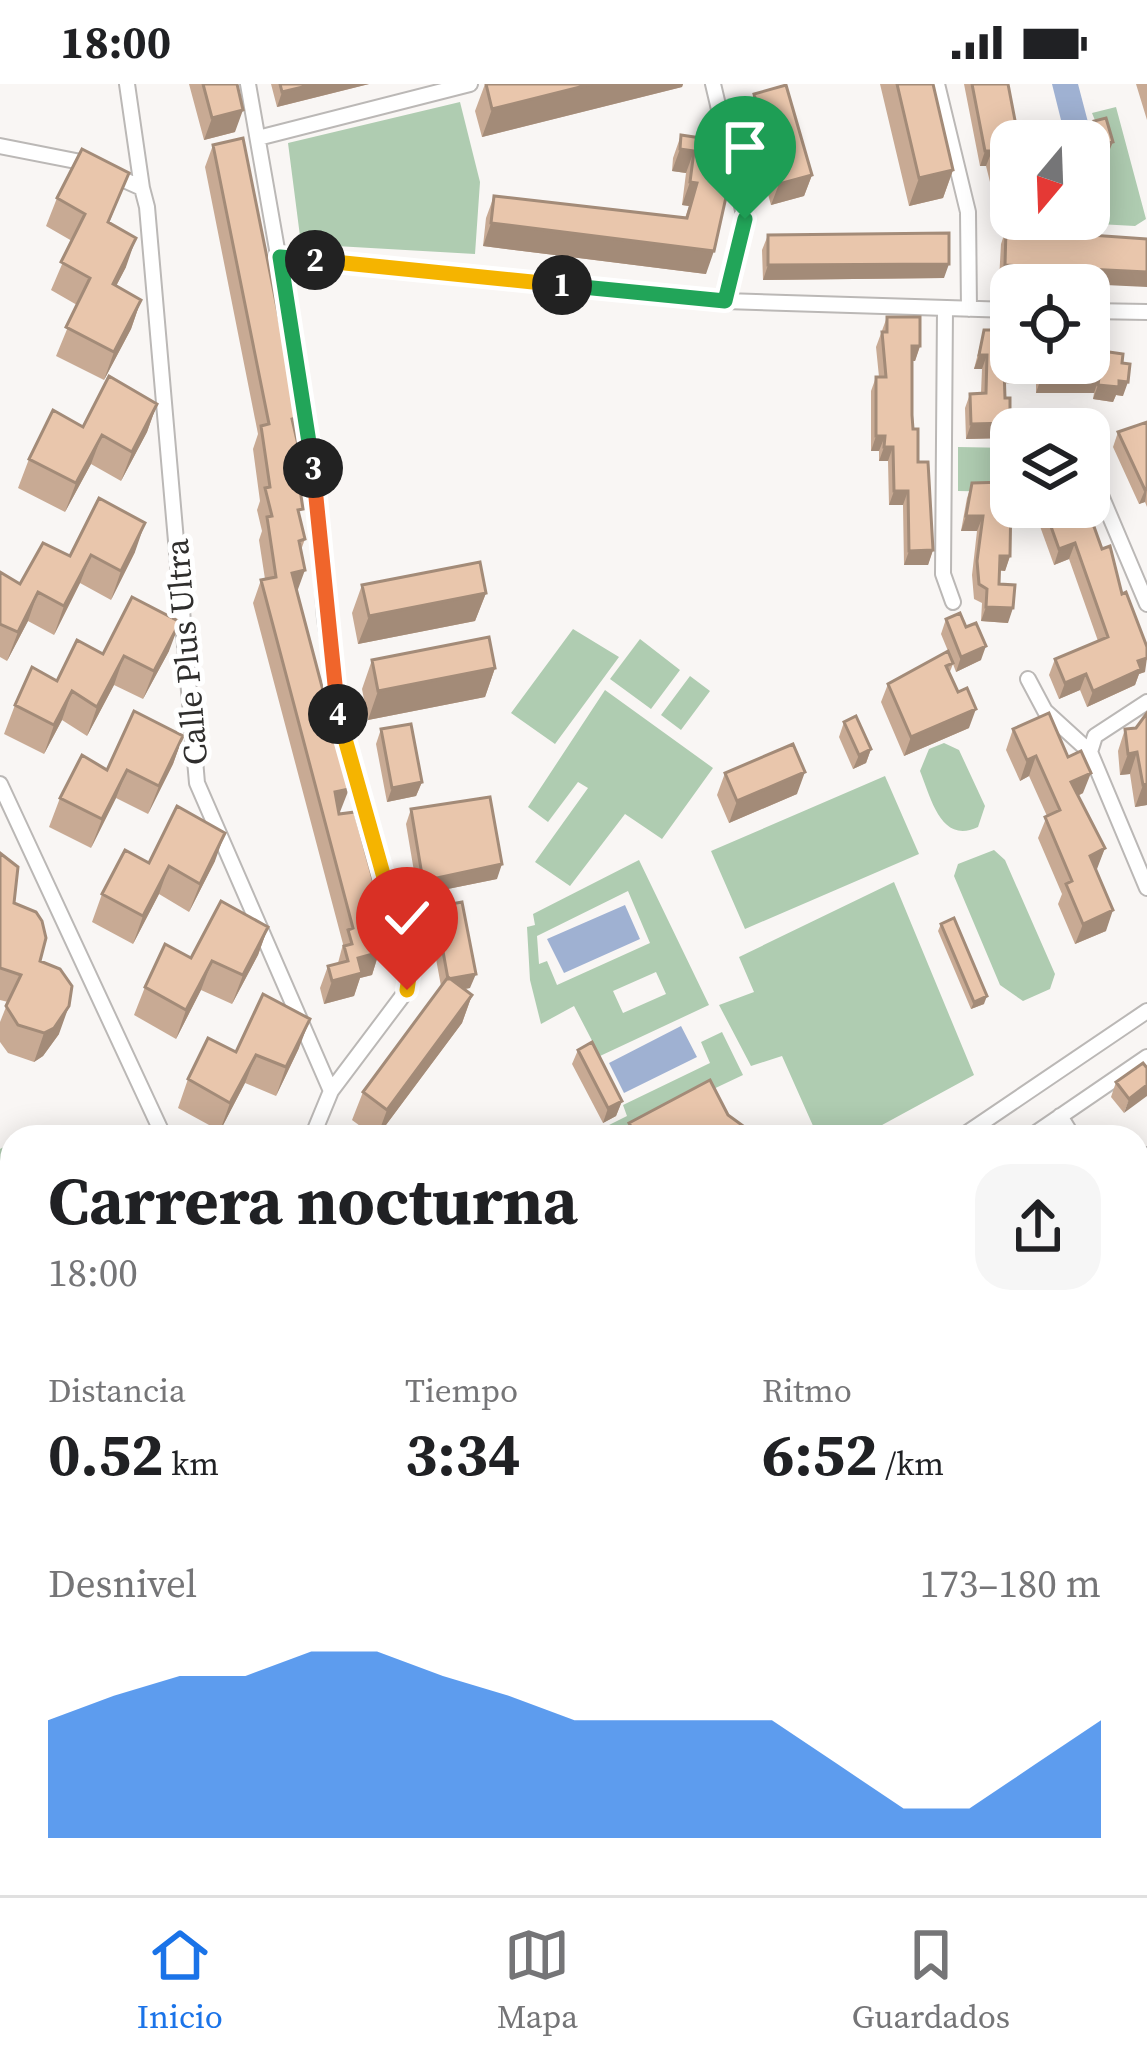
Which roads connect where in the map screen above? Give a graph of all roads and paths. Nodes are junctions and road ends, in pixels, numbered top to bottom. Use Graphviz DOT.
graph roads {
  1 [pos="127,84"];
  2 [pos="248,84"];
  3 [pos="470,84"];
  4 [pos="713,84"];
  5 [pos="937,84"];
  6 [pos="258,138"];
  7 [pos="0,146"];
  8 [pos="142,188"];
  9 [pos="280,257"];
  10 [pos="725,301"];
  11 [pos="945,309"];
  12 [pos="969,309"];
  13 [pos="990,310"];
  14 [pos="1110,311"];
  15 [pos="1147,312"];
  16 [pos="1110,516"];
  17 [pos="953,602"];
  18 [pos="1147,604"];
  19 [pos="1028,679"];
  20 [pos="1147,702"];
  21 [pos="1090,752"];
  22 [pos="0,784"];
  23 [pos="1147,888"];
  24 [pos="1147,1011"];
  25 [pos="1147,1057"];
  26 [pos="331,1091"];
  27 [pos="1060,1116"];
  28 [pos="158,1125"];
  29 [pos="317,1125"];
  30 [pos="979,1125"];
  31 [pos="1047,1125"];
  32 [pos="1065,1125"];
  1 -- 8 [label="street, Calle Plus Ultra"];
  2 -- 6 [label="street"];
  3 -- 6 [label="street"];
  4 -- 10 [label="street"];
  5 -- 12 [label="street"];
  6 -- 9 [label="street"];
  7 -- 8 [label="street"];
  8 -- 26 [label="street, Calle Plus Ultra"];
  9 -- 10 [label="street"];
  9 -- 26 [label="street"];
  10 -- 11 [label="street"];
  11 -- 12 [label="street"];
  11 -- 17 [label="street"];
  12 -- 13 [label="street"];
  14 -- 15 [label="street"];
  16 -- 18 [label="street"];
  19 -- 21 [label="street"];
  20 -- 21 [label="street"];
  21 -- 23 [label="street"];
  22 -- 28 [label="street"];
  24 -- 30 [label="street"];
  25 -- 27 [label="street"];
  26 -- 29 [label="street"];
  27 -- 31 [label="street"];
  27 -- 32 [label="street"];
}
